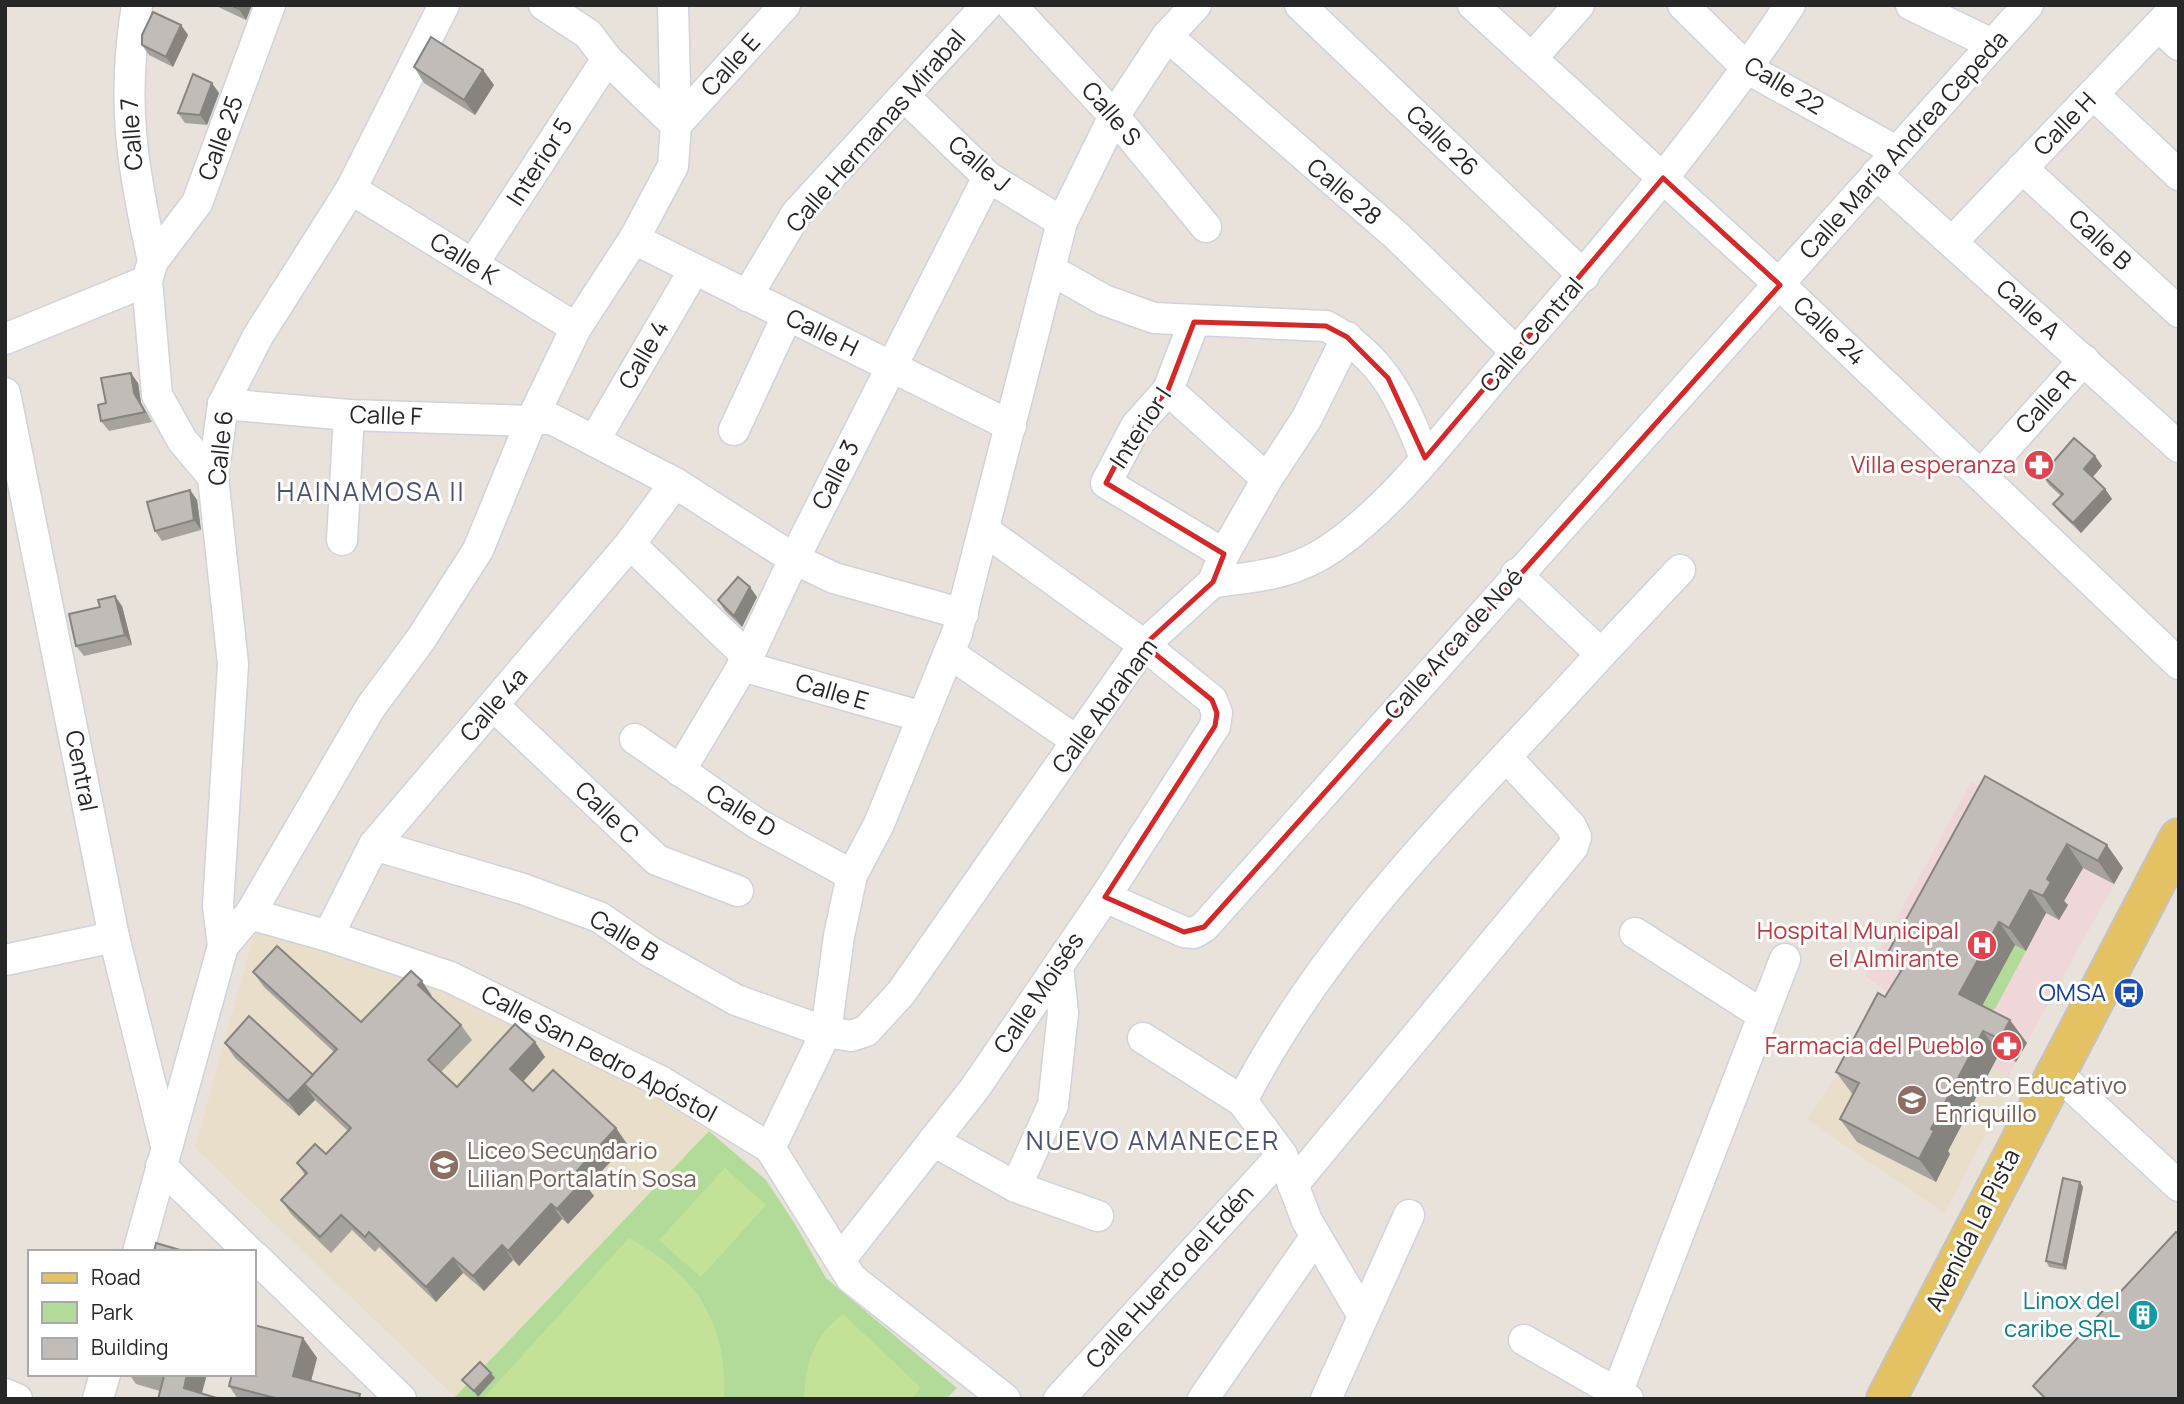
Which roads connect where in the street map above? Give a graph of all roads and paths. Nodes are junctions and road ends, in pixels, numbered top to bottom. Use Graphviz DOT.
graph roads {
  1 [pos="137,5"];
  2 [pos="270,5"];
  3 [pos="444,5"];
  4 [pos="544,5"];
  5 [pos="673,5"];
  6 [pos="785,5"];
  7 [pos="987,5"];
  8 [pos="1011,5"];
  9 [pos="1196,5"];
  10 [pos="1300,5"];
  11 [pos="1473,5"];
  12 [pos="1579,5"];
  13 [pos="1684,5"];
  14 [pos="1790,5"];
  15 [pos="1910,5"];
  16 [pos="2028,5"];
  17 [pos="2172,25"];
  18 [pos="1167,36"];
  19 [pos="1992,44"];
  20 [pos="1532,58"];
  21 [pos="607,59"];
  22 [pos="1748,69"];
  23 [pos="2093,94"];
  24 [pos="904,96"];
  25 [pos="1114,116"];
  26 [pos="676,125"];
  27 [pos="1896,151"];
  28 [pos="2022,168"];
  29 [pos="1876,174"];
  30 [pos="2179,175"];
  31 [pos="988,177"];
  32 [pos="1663,178"];
  33 [pos="351,189"];
  34 [pos="1062,222"];
  35 [pos="1206,227"];
  36 [pos="634,239"];
  37 [pos="1952,242"];
  38 [pos="473,264"];
  39 [pos="694,270"];
  40 [pos="1051,270"];
  41 [pos="150,271"];
  42 [pos="1584,276"];
  43 [pos="1780,285"];
  44 [pos="747,296"];
  45 [pos="2179,312"];
  46 [pos="787,316"];
  47 [pos="1194,322"];
  48 [pos="576,328"];
  49 [pos="1347,337"];
  50 [pos="5,339"];
  51 [pos="1516,352"];
  52 [pos="2084,360"];
  53 [pos="890,367"];
  54 [pos="1168,390"];
  55 [pos="5,393"];
  56 [pos="223,404"];
  57 [pos="349,415"];
  58 [pos="540,420"];
  59 [pos="1012,426"];
  60 [pos="734,430"];
  61 [pos="594,441"];
  62 [pos="2179,447"];
  63 [pos="1425,458"];
  64 [pos="1981,475"];
  65 [pos="213,477"];
  66 [pos="1266,479"];
  67 [pos="675,483"];
  68 [pos="984,530"];
  69 [pos="342,540"];
  70 [pos="630,544"];
  71 [pos="1224,554"];
  72 [pos="794,559"];
  73 [pos="1680,570"];
  74 [pos="1516,574"];
  75 [pos="1213,582"];
  76 [pos="962,614"];
  77 [pos="1144,645"];
  78 [pos="949,653"];
  79 [pos="1601,654"];
  80 [pos="745,661"];
  81 [pos="2179,664"];
  82 [pos="494,706"];
  83 [pos="923,717"];
  84 [pos="635,739"];
  85 [pos="1077,741"];
  86 [pos="1507,758"];
  87 [pos="680,771"];
  88 [pos="2179,838"];
  89 [pos="374,845"];
  90 [pos="852,875"];
  91 [pos="738,891"];
  92 [pos="1105,897"];
  93 [pos="250,914"];
  94 [pos="1635,933"];
  95 [pos="328,936"];
  96 [pos="114,937"];
  97 [pos="223,946"];
  98 [pos="1785,959"];
  99 [pos="5,960"];
  100 [pos="1058,966"];
  101 [pos="1763,1015"];
  102 [pos="826,1032"];
  103 [pos="1143,1038"];
  104 [pos="2055,1071"];
  105 [pos="1242,1101"];
  106 [pos="933,1141"];
  107 [pos="770,1148"];
  108 [pos="1282,1155"];
  109 [pos="163,1156"];
  110 [pos="1293,1185"];
  111 [pos="2179,1186"];
  112 [pos="1016,1187"];
  113 [pos="1409,1215"];
  114 [pos="1098,1216"];
  115 [pos="1316,1236"];
  116 [pos="139,1250"];
  117 [pos="247,1250"];
  118 [pos="256,1258"];
  119 [pos="840,1260"];
  120 [pos="1362,1314"];
  121 [pos="1524,1340"];
  122 [pos="104,1376"];
  123 [pos="5,1394"];
  124 [pos="1896,1394"];
  125 [pos="1623,1396"];
  126 [pos="17,1399"];
  127 [pos="98,1399"];
  128 [pos="401,1399"];
  129 [pos="1005,1399"];
  130 [pos="1059,1399"];
  131 [pos="1203,1399"];
  132 [pos="1326,1399"];
  1 -- 41 [label="street, Calle 7"];
  2 -- 41 [label="street, Calle 25"];
  3 -- 33 [label="street, Calle 6"];
  4 -- 21 [label="street"];
  5 -- 26 [label="street"];
  6 -- 26 [label="street, Calle E"];
  7 -- 24 [label="street, Calle Hermanas Mirabal"];
  8 -- 25 [label="street, Calle S"];
  9 -- 18 [label="street"];
  10 -- 42 [label="street, Calle 26"];
  11 -- 20 [label="street, Calle 24"];
  12 -- 20 [label="street"];
  13 -- 22 [label="street, Calle 22"];
  14 -- 22 [label="street, Calle Central"];
  15 -- 19 [label="street"];
  16 -- 19 [label="street, Calle María Andrea Cepeda"];
  17 -- 23 [label="street, Calle H"];
  18 -- 25 [label="street"];
  18 -- 51 [label="street, Calle 28"];
  19 -- 27 [label="street, Calle María Andrea Cepeda"];
  20 -- 32 [label="street, Calle 24"];
  21 -- 26 [label="street"];
  21 -- 38 [label="street, Interior 5"];
  22 -- 27 [label="street, Calle 22"];
  22 -- 32 [label="street, Calle Central"];
  23 -- 28 [label="street, Calle H"];
  23 -- 30 [label="street"];
  24 -- 31 [label="street, Calle J"];
  24 -- 44 [label="street, Calle Hermanas Mirabal"];
  25 -- 34 [label="street"];
  25 -- 35 [label="street, Calle S"];
  26 -- 36 [label="street"];
  27 -- 29 [label="street, Calle María Andrea Cepeda"];
  28 -- 37 [label="street, Calle H"];
  28 -- 45 [label="street, Calle B"];
  29 -- 37 [label="street, Calle A"];
  29 -- 43 [label="street, Calle María Andrea Cepeda"];
  31 -- 34 [label="street, Calle J"];
  31 -- 53 [label="street, Calle 3"];
  32 -- 42 [label="street, Calle Central"];
  32 -- 43 [label="street, Calle 24"];
  33 -- 38 [label="street, Calle K"];
  33 -- 56 [label="street, Calle 6"];
  34 -- 40 [label="street"];
  36 -- 39 [label="street, Calle H"];
  36 -- 48 [label="street"];
  37 -- 52 [label="street, Calle A"];
  38 -- 48 [label="street, Calle K"];
  39 -- 44 [label="street, Calle H"];
  39 -- 61 [label="street, Calle 4"];
  40 -- 47 [label="street"];
  40 -- 59 [label="street"];
  41 -- 50 [label="street"];
  41 -- 65 [label="street, Calle 7"];
  42 -- 51 [label="street, Calle Central"];
  43 -- 64 [label="street, Calle 24"];
  43 -- 74 [label="street, Calle Arca de Noé"];
  44 -- 46 [label="street, Calle H"];
  46 -- 53 [label="street, Calle H"];
  46 -- 60 [label="street"];
  47 -- 49 [label="street"];
  47 -- 54 [label="street, Interior I"];
  48 -- 58 [label="street"];
  49 -- 63 [label="street"];
  49 -- 66 [label="street, Calle Abraham"];
  51 -- 63 [label="street, Calle Central"];
  52 -- 62 [label="street, Calle A"];
  52 -- 64 [label="street, Calle R"];
  53 -- 59 [label="street, Calle H"];
  53 -- 72 [label="street, Calle 3"];
  54 -- 66 [label="street"];
  54 -- 71 [label="street, Interior I"];
  55 -- 96 [label="street, Central"];
  56 -- 57 [label="street, Calle F"];
  56 -- 65 [label="street, Calle 6"];
  57 -- 58 [label="street, Calle F"];
  57 -- 69 [label="street"];
  58 -- 61 [label="street"];
  58 -- 93 [label="street"];
  59 -- 68 [label="street"];
  61 -- 67 [label="street"];
  63 -- 75 [label="street, Calle Central"];
  64 -- 81 [label="street, Calle 24"];
  65 -- 97 [label="street, Calle 6"];
  66 -- 71 [label="street, Calle Abraham"];
  67 -- 70 [label="street, Calle 4a"];
  67 -- 72 [label="street"];
  68 -- 76 [label="street"];
  68 -- 77 [label="street"];
  70 -- 80 [label="street, Calle E"];
  70 -- 82 [label="street, Calle 4a"];
  71 -- 75 [label="street, Calle Abraham"];
  72 -- 76 [label="street"];
  72 -- 80 [label="street, Calle 3"];
  73 -- 79 [label="street"];
  74 -- 79 [label="street"];
  74 -- 92 [label="street, Calle Arca de Noé"];
  75 -- 77 [label="street, Calle Abraham"];
  76 -- 78 [label="street"];
  77 -- 85 [label="street, Calle Abraham"];
  77 -- 92 [label="street, Calle Moisés"];
  78 -- 83 [label="street"];
  78 -- 85 [label="street"];
  79 -- 86 [label="street"];
  80 -- 83 [label="street, Calle E"];
  80 -- 87 [label="street, Calle 3"];
  82 -- 89 [label="street, Calle 4a"];
  82 -- 91 [label="street, Calle C"];
  83 -- 90 [label="street"];
  84 -- 87 [label="street, Calle D"];
  85 -- 102 [label="street, Calle Abraham"];
  86 -- 105 [label="street"];
  86 -- 110 [label="street"];
  87 -- 90 [label="street, Calle D"];
  88 -- 104 [label="main road, Avenida La Pista"];
  89 -- 95 [label="street, Calle 4a"];
  89 -- 102 [label="street, Calle B"];
  90 -- 102 [label="street"];
  92 -- 100 [label="street, Calle Moisés"];
  93 -- 95 [label="street, Calle San Pedro Apóstol"];
  93 -- 97 [label="street"];
  94 -- 101 [label="street"];
  95 -- 107 [label="street, Calle San Pedro Apóstol"];
  96 -- 99 [label="street"];
  96 -- 109 [label="street, Central"];
  97 -- 109 [label="street"];
  98 -- 101 [label="street"];
  100 -- 106 [label="street, Calle Moisés"];
  100 -- 112 [label="street"];
  101 -- 125 [label="street"];
  102 -- 107 [label="street"];
  103 -- 105 [label="street"];
  104 -- 111 [label="street"];
  104 -- 124 [label="main road, Avenida La Pista"];
  105 -- 108 [label="street"];
  106 -- 112 [label="street"];
  106 -- 119 [label="street, Calle Moisés"];
  107 -- 119 [label="street, Calle San Pedro Apóstol"];
  108 -- 110 [label="street"];
  108 -- 130 [label="street, Calle Huerto del Edén"];
  109 -- 116 [label="street"];
  109 -- 117 [label="street"];
  110 -- 115 [label="street"];
  112 -- 114 [label="street"];
  113 -- 120 [label="street"];
  115 -- 120 [label="street"];
  115 -- 131 [label="street"];
  118 -- 128 [label="street"];
  119 -- 129 [label="street, Calle San Pedro Apóstol"];
  120 -- 132 [label="street"];
  121 -- 125 [label="street"];
  122 -- 127 [label="street"];
  123 -- 126 [label="street"];
}
